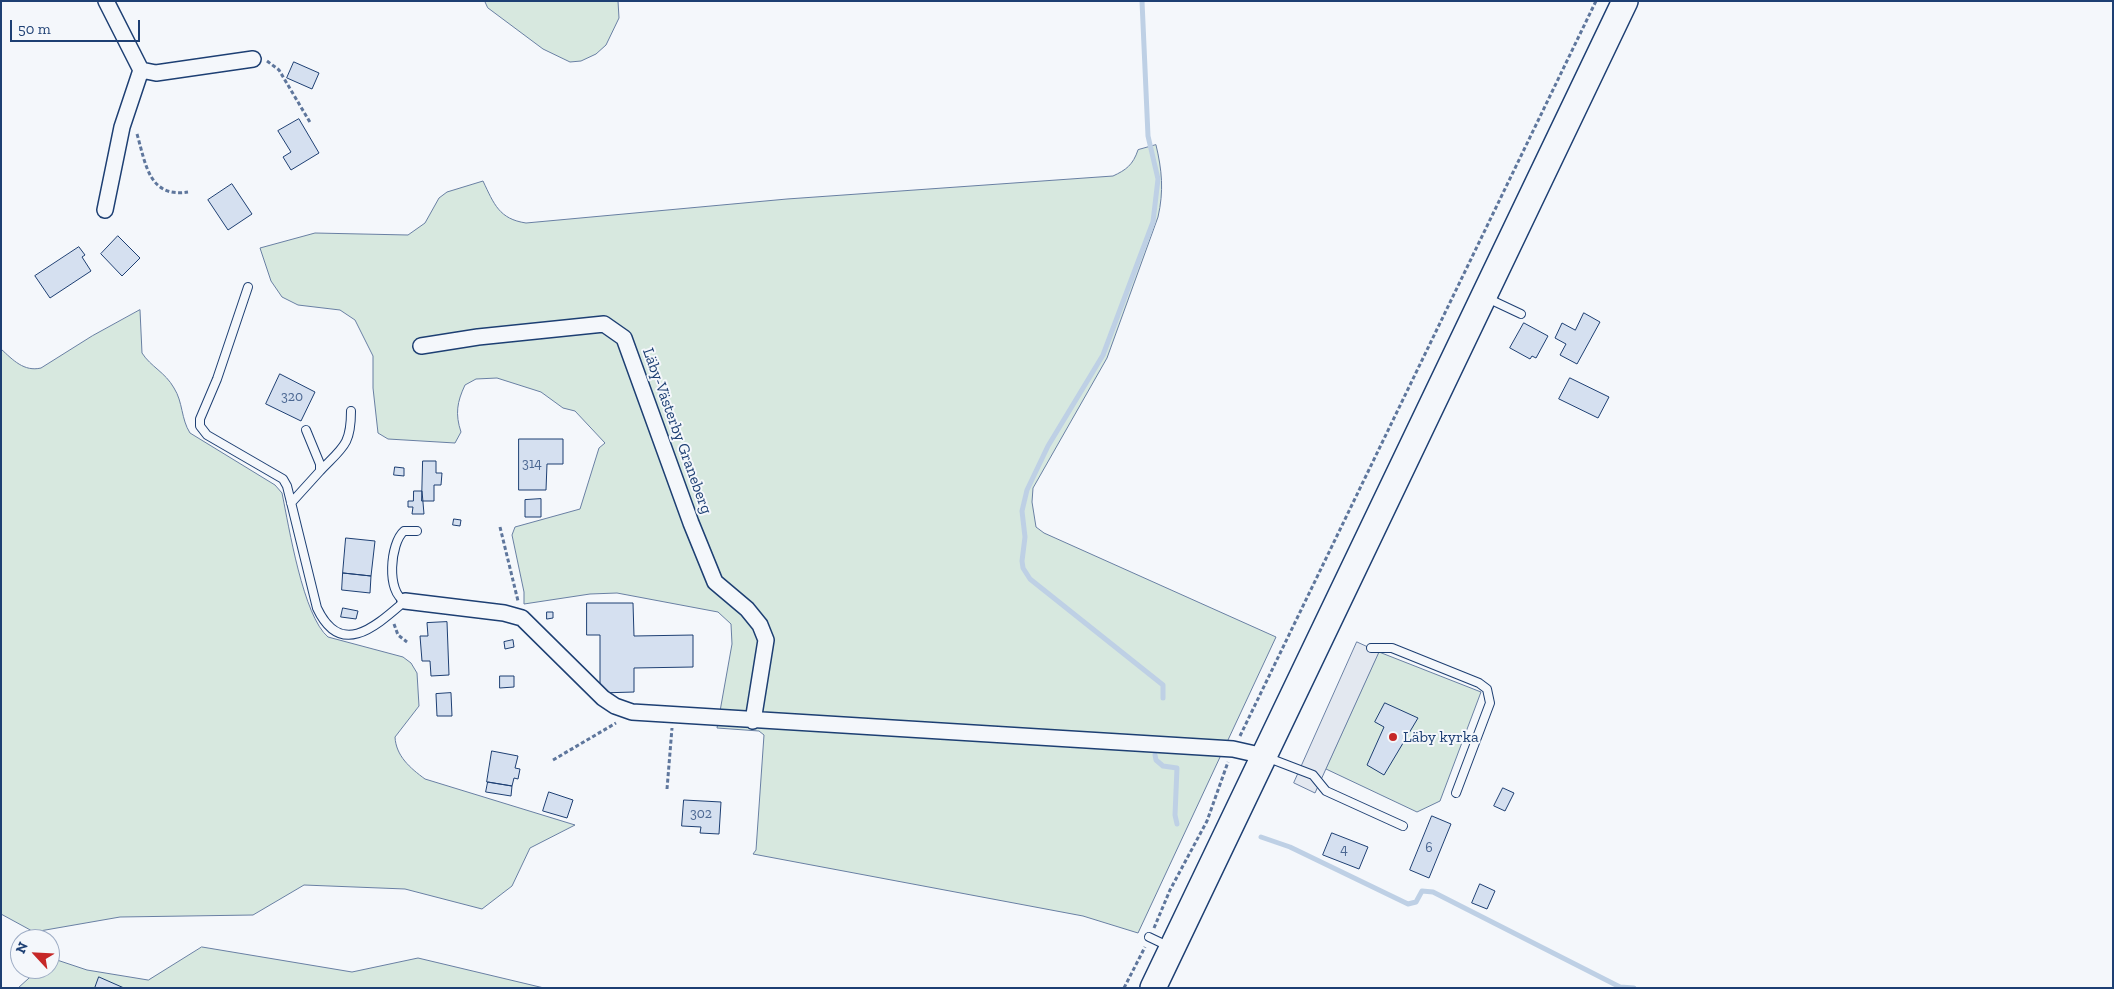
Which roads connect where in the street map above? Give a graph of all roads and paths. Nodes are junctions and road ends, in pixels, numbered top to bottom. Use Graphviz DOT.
graph roads {
  1 [pos="106,1"];
  2 [pos="1596,1"];
  3 [pos="1625,1"];
  4 [pos="252,59"];
  5 [pos="141,70"];
  6 [pos="131,98"];
  7 [pos="311,124"];
  8 [pos="188,192"];
  9 [pos="105,210"];
  10 [pos="248,287"];
  11 [pos="1483,296"];
  12 [pos="1521,314"];
  13 [pos="421,346"];
  14 [pos="351,411"];
  15 [pos="306,430"];
  16 [pos="320,471"];
  17 [pos="291,503"];
  18 [pos="500,527"];
  19 [pos="417,531"];
  20 [pos="399,606"];
  21 [pos="522,618"];
  22 [pos="408,642"];
  23 [pos="1371,648"];
  24 [pos="637,712"];
  25 [pos="675,716"];
  26 [pos="753,720"];
  27 [pos="1233,749"];
  28 [pos="1264,756"];
  29 [pos="553,760"];
  30 [pos="667,789"];
  31 [pos="1456,793"];
  32 [pos="1403,826"];
  33 [pos="1149,938"];
  34 [pos="1172,949"];
  35 [pos="1124,988"];
  36 [pos="1153,988"];
  1 -- 5 [label="street"];
  2 -- 27 [label="path"];
  3 -- 11 [label="main road"];
  4 -- 5 [label="street"];
  4 -- 7 [label="path"];
  5 -- 6 [label="street"];
  6 -- 8 [label="path"];
  6 -- 9 [label="street"];
  10 -- 17 [label="lane"];
  11 -- 12 [label="lane"];
  11 -- 28 [label="main road"];
  13 -- 26 [label="street, Läby-Västerby Graneberg"];
  14 -- 16 [label="lane"];
  15 -- 16 [label="lane"];
  16 -- 17 [label="lane"];
  17 -- 20 [label="lane"];
  18 -- 21 [label="path"];
  19 -- 20 [label="lane"];
  20 -- 21 [label="street"];
  20 -- 22 [label="path"];
  21 -- 24 [label="street"];
  23 -- 31 [label="lane"];
  24 -- 25 [label="street"];
  24 -- 29 [label="path"];
  25 -- 26 [label="street"];
  25 -- 30 [label="path"];
  26 -- 27 [label="street"];
  27 -- 28 [label="street"];
  27 -- 33 [label="path"];
  28 -- 32 [label="lane"];
  28 -- 34 [label="main road"];
  33 -- 34 [label="lane"];
  33 -- 35 [label="path"];
  34 -- 36 [label="main road"];
}
